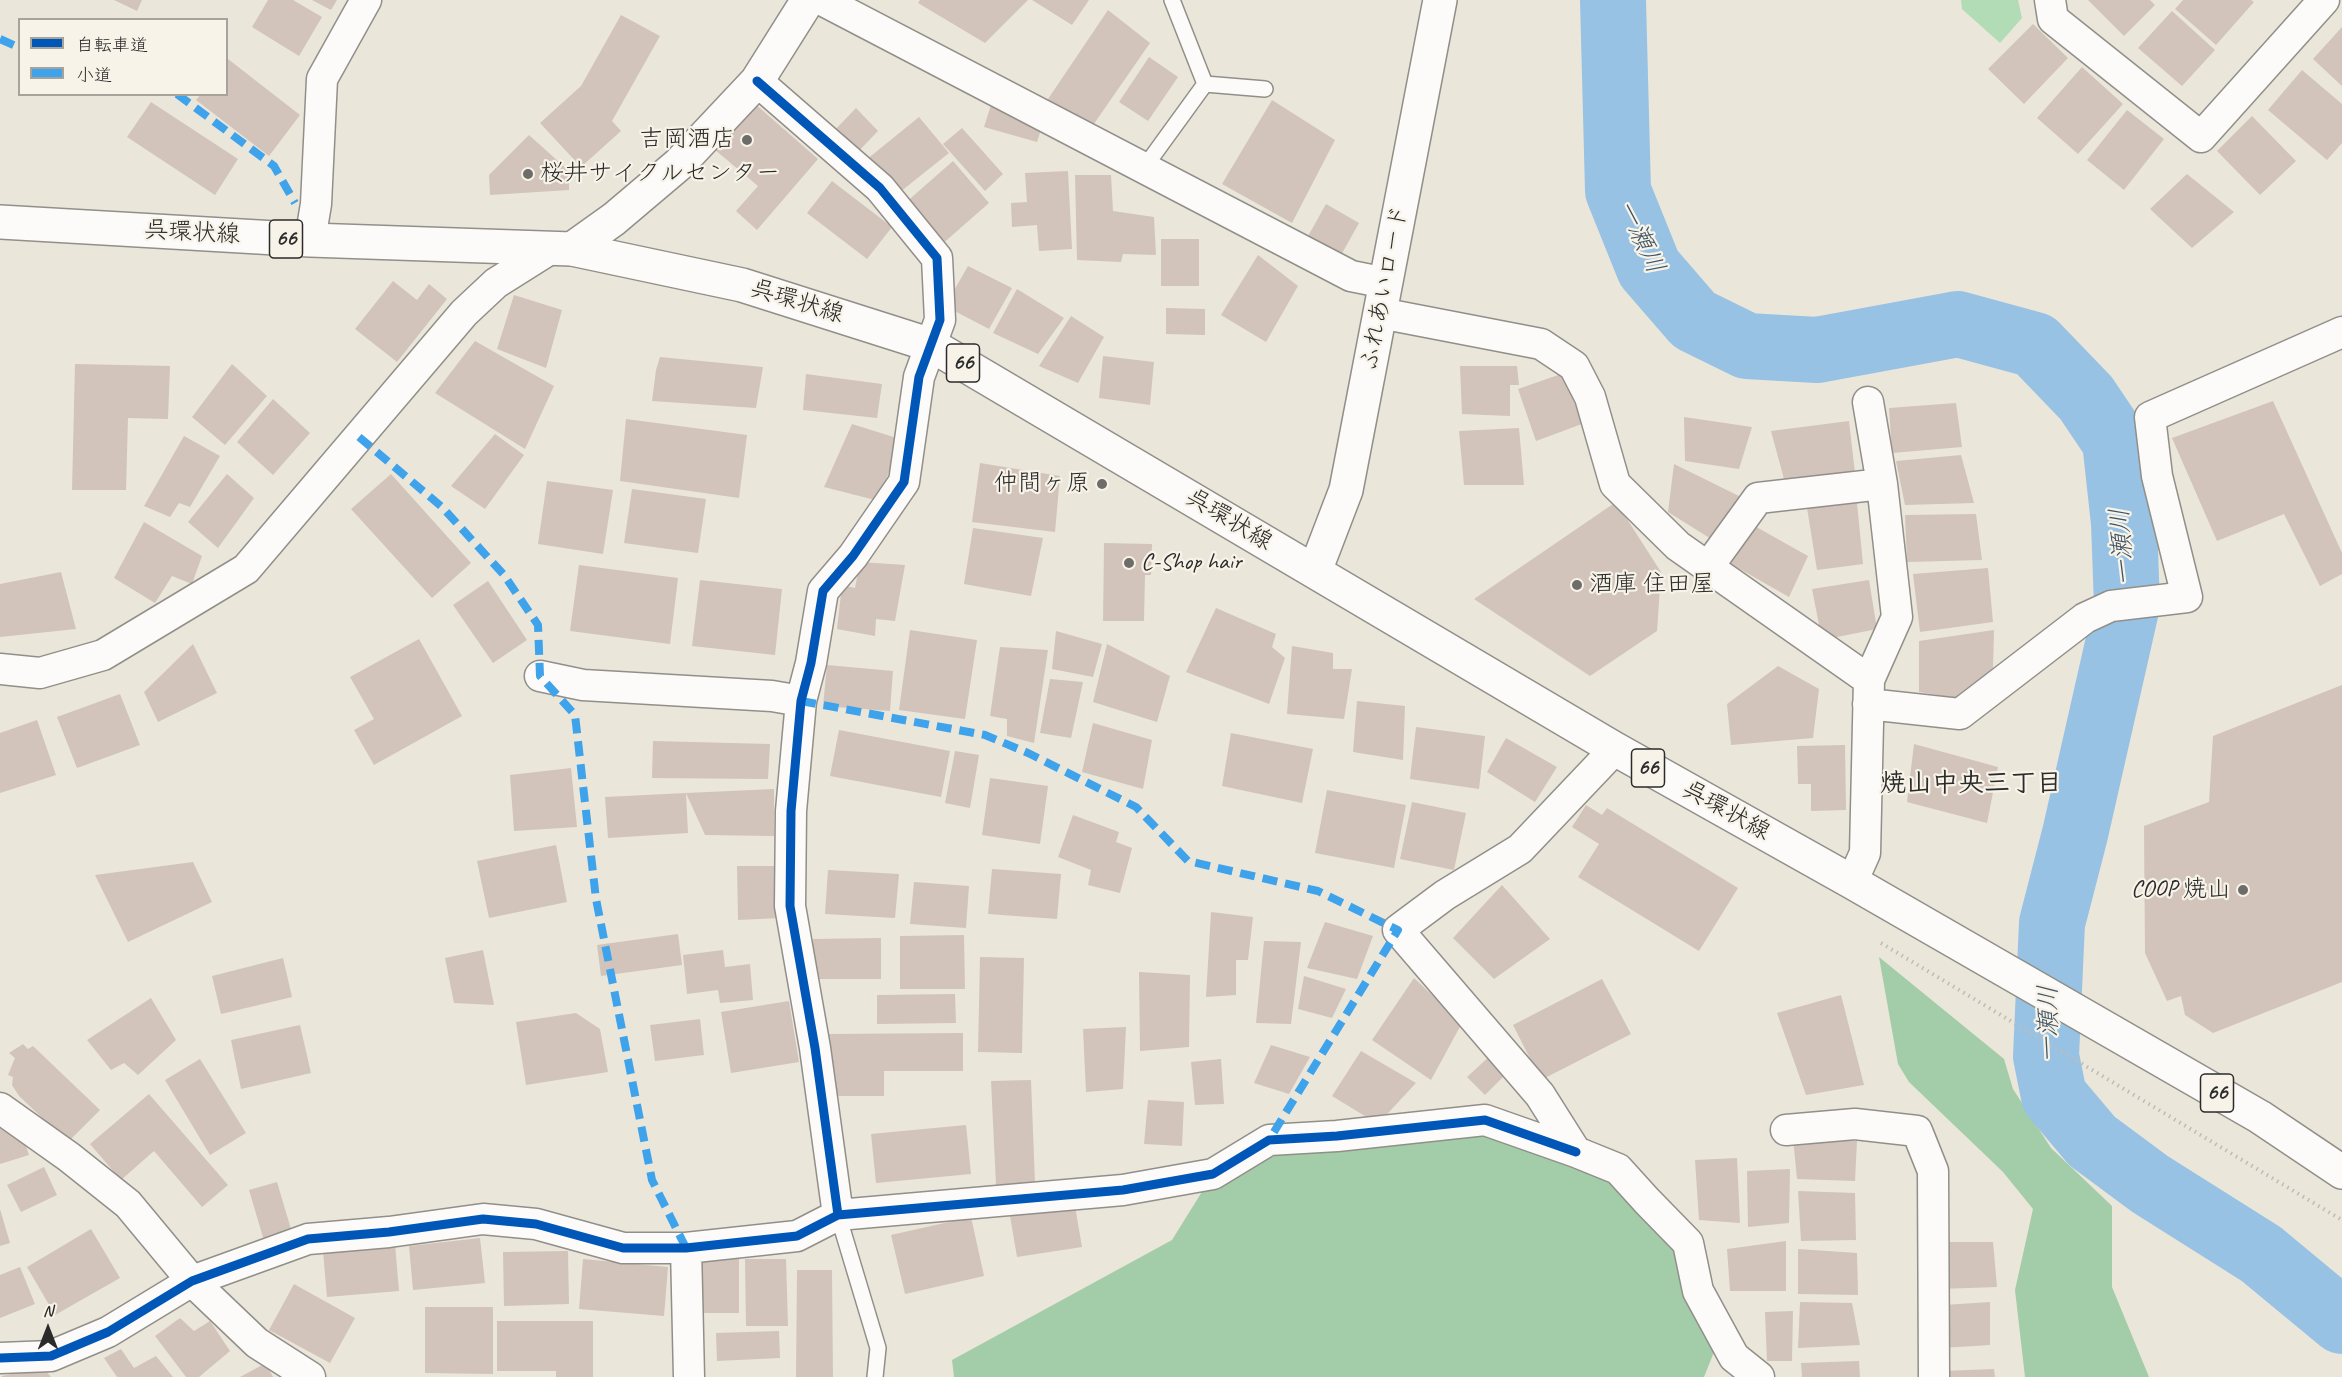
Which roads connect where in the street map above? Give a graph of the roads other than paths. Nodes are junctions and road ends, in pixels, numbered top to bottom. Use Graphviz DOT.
graph roads {
  1 [pos="366,0"];
  2 [pos="808,0"];
  3 [pos="822,0"];
  4 [pos="1172,0"];
  5 [pos="1440,0"];
  6 [pos="2050,0"];
  7 [pos="2324,0"];
  8 [pos="757,81"];
  9 [pos="1205,84"];
  10 [pos="1264,89"];
  11 [pos="1144,168"];
  12 [pos="0,222"];
  13 [pos="310,240"];
  14 [pos="561,249"];
  15 [pos="1383,298"];
  16 [pos="2342,332"];
  17 [pos="931,345"];
  18 [pos="1868,402"];
  19 [pos="1882,484"];
  20 [pos="1708,567"];
  21 [pos="1315,571"];
  22 [pos="0,669"];
  23 [pos="540,675"];
  24 [pos="1869,692"];
  25 [pos="801,701"];
  26 [pos="1615,749"];
  27 [pos="1852,882"];
  28 [pos="0,1108"];
  29 [pos="1786,1130"];
  30 [pos="1576,1152"];
  31 [pos="2342,1172"];
  32 [pos="838,1215"];
  33 [pos="686,1248"];
  34 [pos="192,1281"];
  35 [pos="0,1358"];
  36 [pos="310,1377"];
  37 [pos="689,1377"];
  38 [pos="875,1377"];
  39 [pos="1759,1377"];
  40 [pos="1934,1377"];
  1 -- 13 [label="street"];
  2 -- 8 [label="main road"];
  3 -- 11 [label="street"];
  4 -- 9 [label="lane"];
  5 -- 15 [label="main road, ふれあいロード"];
  6 -- 7 [label="street"];
  8 -- 14 [label="main road"];
  8 -- 17 [label="street"];
  9 -- 10 [label="lane"];
  9 -- 11 [label="lane"];
  11 -- 15 [label="street"];
  12 -- 13 [label="main road, 呉環状線 / 66"];
  13 -- 14 [label="main road, 呉環状線 / 66"];
  14 -- 17 [label="main road, 呉環状線 / 66"];
  14 -- 22 [label="street"];
  15 -- 20 [label="street"];
  15 -- 21 [label="main road, ふれあいロード"];
  16 -- 24 [label="street"];
  17 -- 21 [label="main road, 呉環状線 / 66"];
  17 -- 25 [label="street"];
  18 -- 19 [label="street"];
  19 -- 20 [label="street"];
  19 -- 24 [label="street"];
  20 -- 24 [label="street"];
  21 -- 26 [label="main road, 呉環状線 / 66"];
  23 -- 25 [label="street"];
  24 -- 27 [label="street"];
  25 -- 32 [label="street"];
  26 -- 27 [label="main road, 呉環状線 / 66"];
  26 -- 30 [label="street"];
  27 -- 31 [label="main road, 呉環状線 / 66"];
  28 -- 34 [label="street"];
  29 -- 40 [label="street"];
  30 -- 32 [label="street"];
  30 -- 39 [label="street"];
  32 -- 33 [label="street"];
  32 -- 38 [label="lane"];
  33 -- 34 [label="street"];
  33 -- 37 [label="street"];
  34 -- 35 [label="street"];
  34 -- 36 [label="street"];
}
